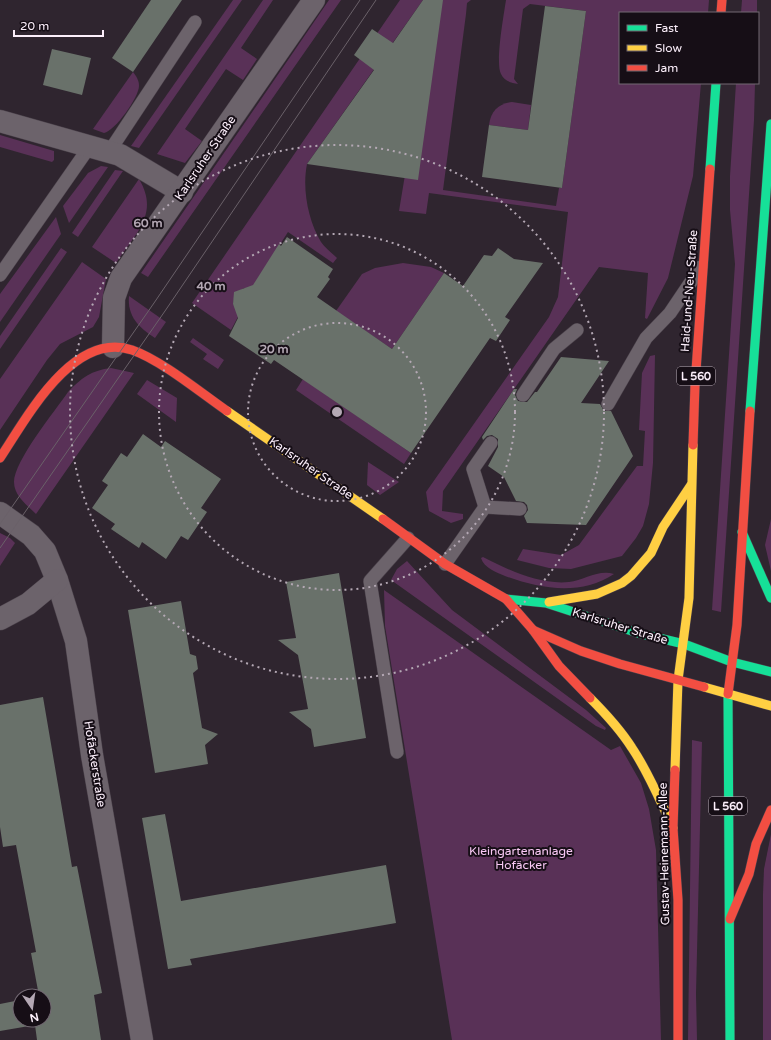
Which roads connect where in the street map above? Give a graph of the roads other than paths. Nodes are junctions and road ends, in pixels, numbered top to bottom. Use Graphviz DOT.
graph roads {
  1 [pos="314,0"];
  2 [pos="722,0"];
  3 [pos="721,12"];
  4 [pos="195,22"];
  5 [pos="716,84"];
  6 [pos="0,121"];
  7 [pos="771,124"];
  8 [pos="100,149"];
  9 [pos="182,192"];
  10 [pos="702,266"];
  11 [pos="0,276"];
  12 [pos="578,330"];
  13 [pos="113,346"];
  14 [pos="523,395"];
  15 [pos="608,404"];
  16 [pos="491,443"];
  17 [pos="0,458"];
  18 [pos="691,485"];
  19 [pos="485,507"];
  20 [pos="520,509"];
  21 [pos="0,513"];
  22 [pos="742,532"];
  23 [pos="408,538"];
  24 [pos="445,564"];
  25 [pos="57,580"];
  26 [pos="771,598"];
  27 [pos="506,599"];
  28 [pos="546,603"];
  29 [pos="0,620"];
  30 [pos="533,630"];
  31 [pos="684,644"];
  32 [pos="732,662"];
  33 [pos="771,672"];
  34 [pos="678,680"];
  35 [pos="728,694"];
  36 [pos="771,706"];
  37 [pos="397,752"];
  38 [pos="771,810"];
  39 [pos="673,828"];
  40 [pos="730,919"];
  41 [pos="142,1040"];
  42 [pos="678,1040"];
  43 [pos="730,1040"];
  1 -- 9 [label="street, Karlsruher Straße"];
  2 -- 3 [label="main road"];
  4 -- 8 [label="lane"];
  5 -- 10 [label="main road, Haid-und-Neu-Straße / L 560"];
  6 -- 8 [label="street"];
  7 -- 22 [label="main road, L 560"];
  8 -- 9 [label="street"];
  8 -- 11 [label="lane"];
  9 -- 13 [label="street, Karlsruher Straße"];
  10 -- 15 [label="lane"];
  10 -- 18 [label="main road, Haid-und-Neu-Straße / L 560"];
  12 -- 14 [label="lane"];
  13 -- 17 [label="main road, Karlsruher Straße"];
  13 -- 23 [label="main road, Karlsruher Straße"];
  16 -- 19 [label="lane"];
  18 -- 28 [label="main road"];
  18 -- 31 [label="main road, Haid-und-Neu-Straße / L 560"];
  19 -- 20 [label="lane"];
  19 -- 24 [label="lane"];
  21 -- 25 [label="street, Hofäckerstraße"];
  22 -- 26 [label="main road"];
  22 -- 32 [label="main road, L 560"];
  23 -- 24 [label="main road, Karlsruher Straße"];
  23 -- 37 [label="lane"];
  24 -- 27 [label="main road, Karlsruher Straße"];
  25 -- 29 [label="street"];
  25 -- 41 [label="street, Hofäckerstraße"];
  27 -- 28 [label="main road, Karlsruher Straße"];
  27 -- 30 [label="main road, Karlsruher Straße"];
  28 -- 31 [label="main road, Karlsruher Straße"];
  30 -- 34 [label="main road, Karlsruher Straße"];
  30 -- 39 [label="main road"];
  31 -- 32 [label="main road, Karlsruher Straße"];
  31 -- 34 [label="main road, Gustav-Heinemann-Allee / L 560"];
  32 -- 33 [label="main road, Karlsruher Straße"];
  32 -- 35 [label="main road, L 560"];
  34 -- 35 [label="main road, Karlsruher Straße"];
  34 -- 39 [label="main road, Gustav-Heinemann-Allee / L 560"];
  35 -- 36 [label="main road, Karlsruher Straße"];
  35 -- 40 [label="main road, L 560"];
  38 -- 40 [label="main road"];
  39 -- 42 [label="main road, Gustav-Heinemann-Allee / L 560"];
  40 -- 43 [label="main road, L 560"];
}
